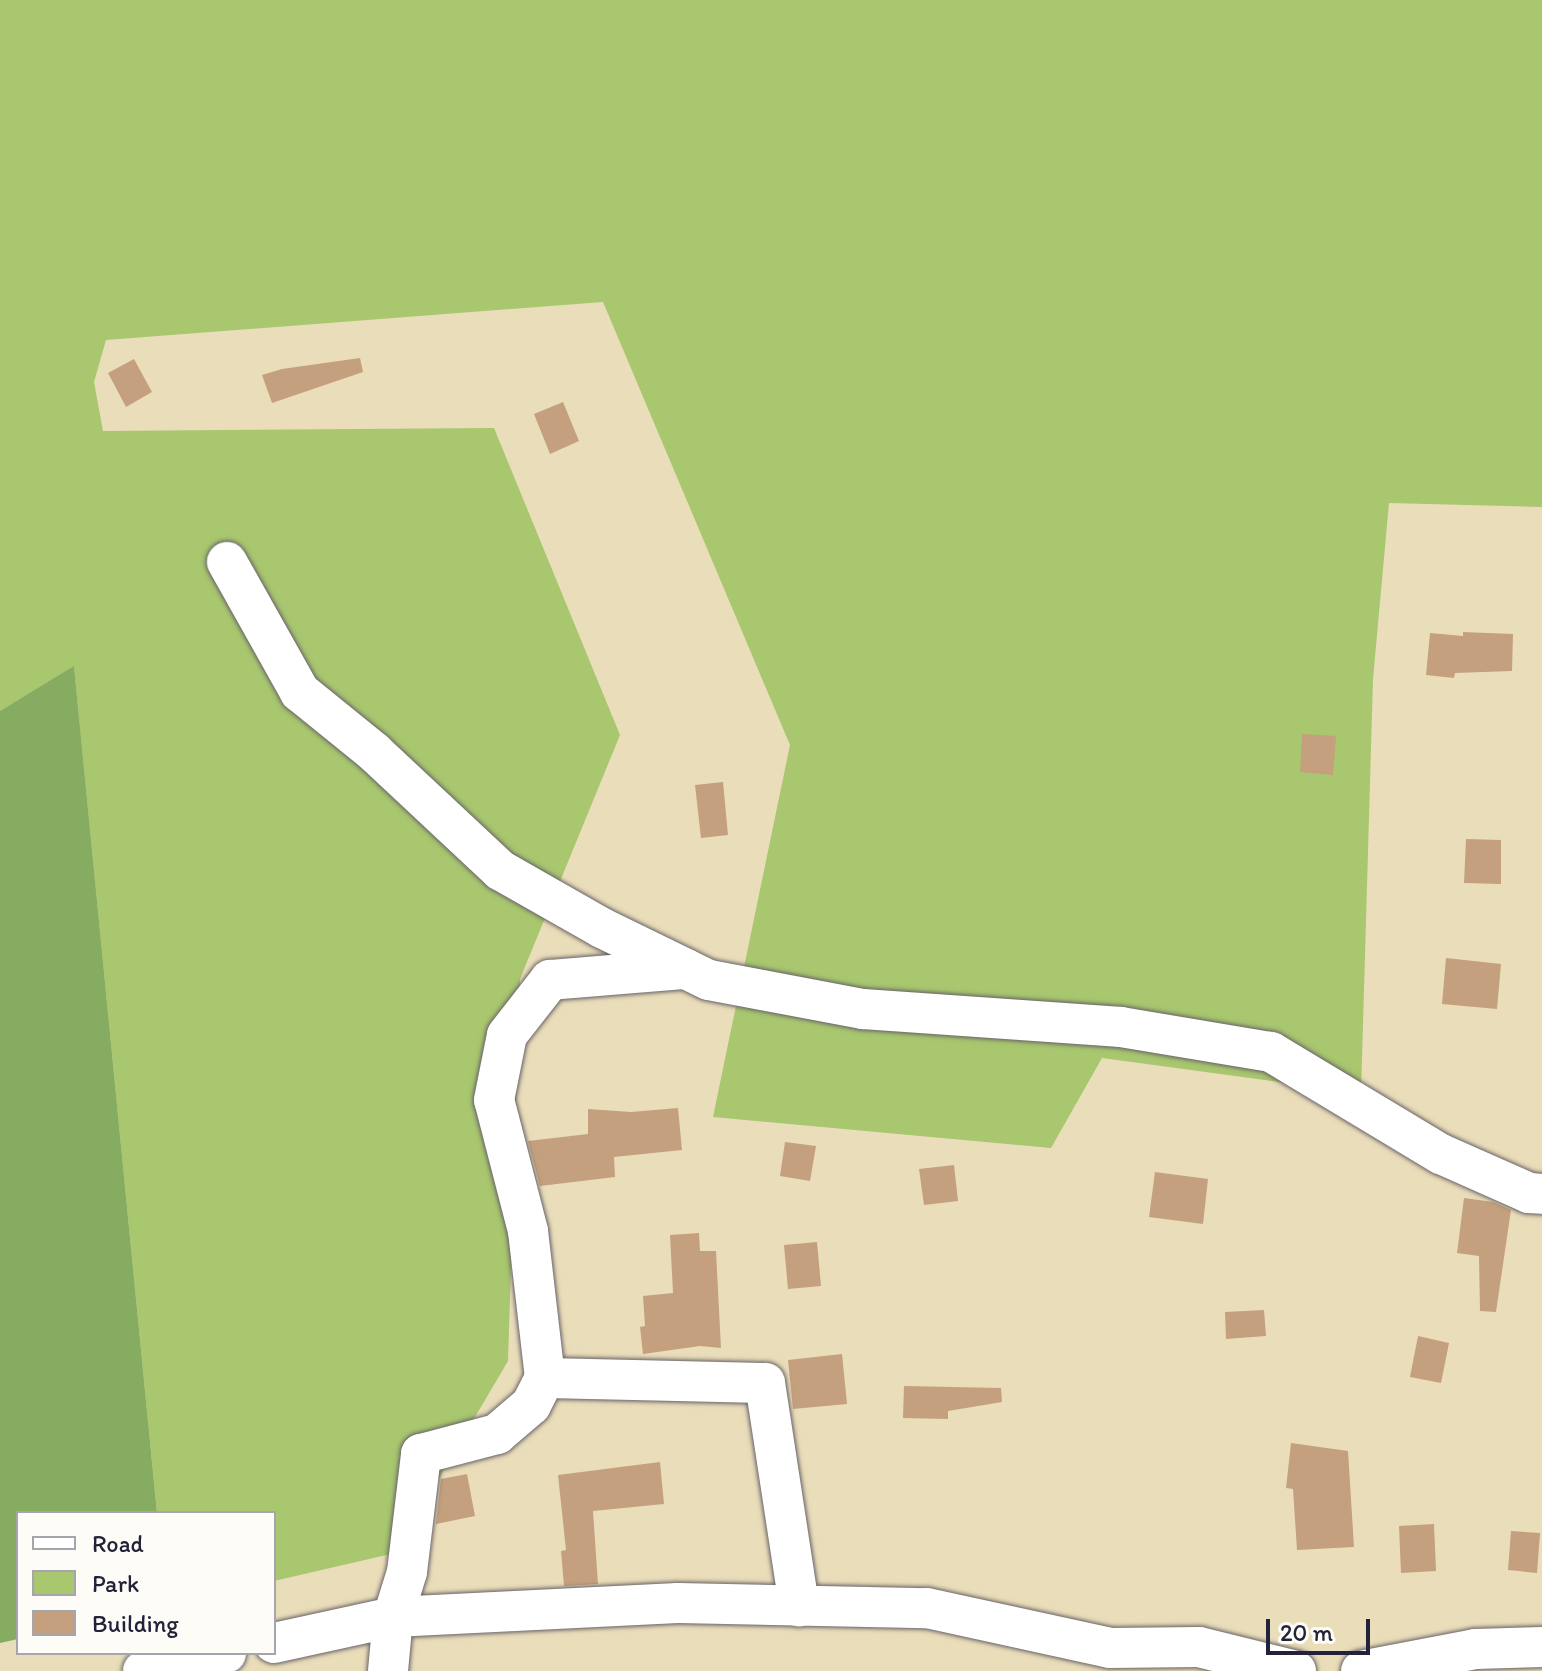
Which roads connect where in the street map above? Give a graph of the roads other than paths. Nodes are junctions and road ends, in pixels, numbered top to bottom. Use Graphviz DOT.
graph roads {
  1 [pos="227,562"];
  2 [pos="686,969"];
  3 [pos="1542,1194"];
  4 [pos="545,1378"];
  5 [pos="799,1606"];
  6 [pos="393,1617"];
  7 [pos="276,1643"];
  8 [pos="1542,1647"];
  9 [pos="217,1655"];
  10 [pos="1112,1660"];
  11 [pos="143,1671"];
  12 [pos="388,1671"];
  13 [pos="1296,1671"];
  14 [pos="1361,1671"];
  1 -- 2 [label="street"];
  2 -- 3 [label="street"];
  2 -- 4 [label="street"];
  4 -- 5 [label="street"];
  4 -- 6 [label="street"];
  5 -- 6 [label="street"];
  5 -- 10 [label="street"];
  6 -- 7 [label="street"];
  6 -- 12 [label="street"];
  8 -- 14 [label="street"];
  9 -- 11 [label="street"];
  10 -- 13 [label="street"];
}
